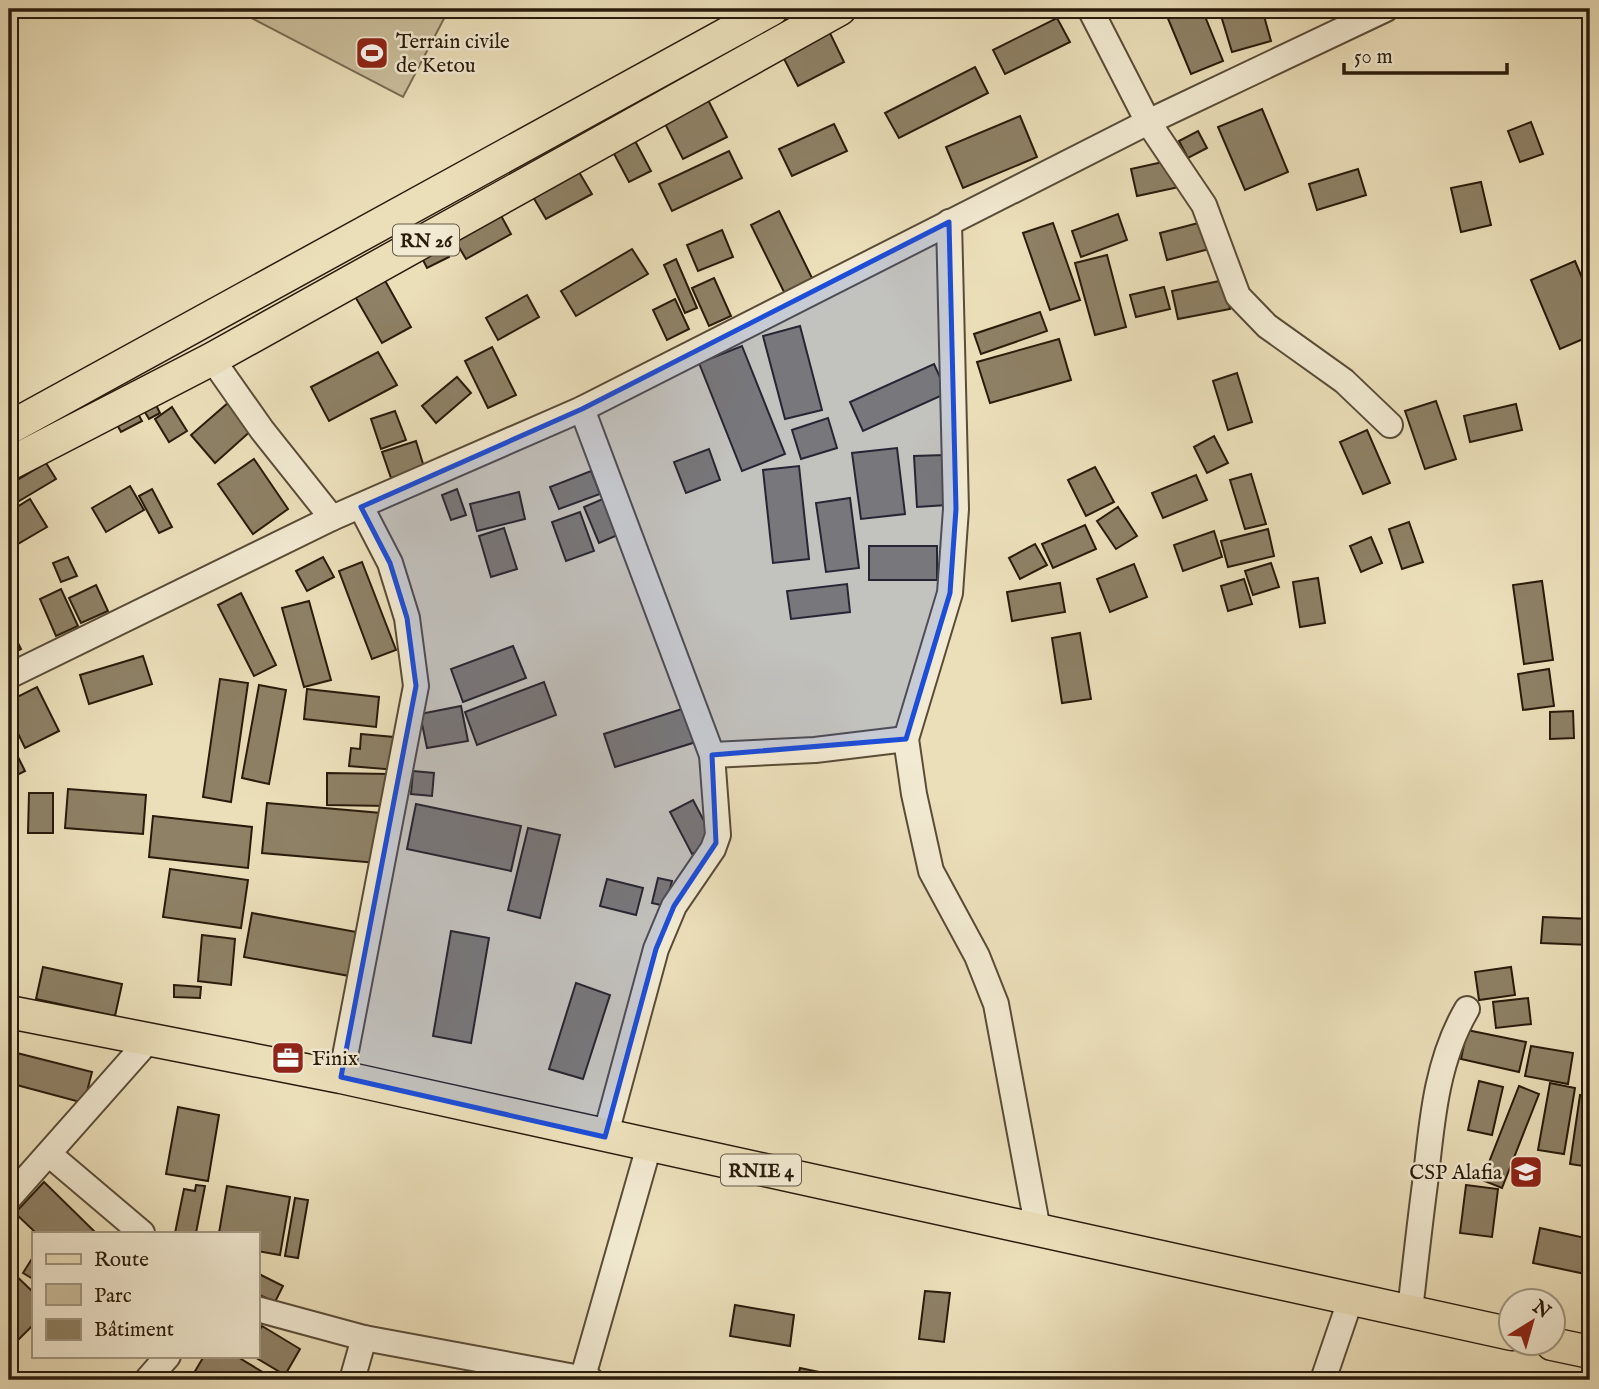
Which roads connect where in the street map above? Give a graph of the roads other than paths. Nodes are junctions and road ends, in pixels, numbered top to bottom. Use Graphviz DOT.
graph roads {
  1 [pos="772,9"];
  2 [pos="840,9"];
  3 [pos="1090,9"];
  4 [pos="1387,9"];
  5 [pos="1148,122"];
  6 [pos="949,222"];
  7 [pos="212,359"];
  8 [pos="582,409"];
  9 [pos="1390,425"];
  10 [pos="9,428"];
  11 [pos="9,464"];
  12 [pos="361,507"];
  13 [pos="331,518"];
  14 [pos="9,676"];
  15 [pos="905,739"];
  16 [pos="712,755"];
  17 [pos="1467,1009"];
  18 [pos="9,1012"];
  19 [pos="148,1041"];
  20 [pos="341,1077"];
  21 [pos="605,1137"];
  22 [pos="649,1146"];
  23 [pos="50,1155"];
  24 [pos="9,1198"];
  25 [pos="1038,1230"];
  26 [pos="141,1232"];
  27 [pos="1350,1298"];
  28 [pos="259,1310"];
  29 [pos="1410,1311"];
  30 [pos="1498,1331"];
  31 [pos="364,1338"];
  32 [pos="1568,1347"];
  33 [pos="1590,1352"];
  34 [pos="167,1358"];
  35 [pos="586,1379"];
  36 [pos="147,1380"];
  37 [pos="352,1380"];
  38 [pos="1322,1380"];
  1 -- 10 [label="main road, RN 26"];
  2 -- 7 [label="main road, RN 26"];
  3 -- 5 [label="street"];
  4 -- 5 [label="street"];
  5 -- 6 [label="street"];
  5 -- 9 [label="street"];
  6 -- 8 [label="street"];
  6 -- 15 [label="street"];
  7 -- 11 [label="main road, RN 26"];
  7 -- 13 [label="street"];
  8 -- 12 [label="street"];
  8 -- 16 [label="street"];
  12 -- 13 [label="street"];
  12 -- 20 [label="street"];
  13 -- 14 [label="street"];
  15 -- 16 [label="street"];
  15 -- 25 [label="street"];
  16 -- 21 [label="street"];
  17 -- 29 [label="street"];
  18 -- 19 [label="main road, RNIE 4"];
  19 -- 20 [label="main road, RNIE 4"];
  19 -- 23 [label="street"];
  20 -- 21 [label="main road, RNIE 4"];
  21 -- 22 [label="main road, RNIE 4"];
  22 -- 25 [label="main road, RNIE 4"];
  22 -- 35 [label="street"];
  23 -- 24 [label="street"];
  23 -- 26 [label="street"];
  25 -- 27 [label="main road, RNIE 4"];
  27 -- 29 [label="main road, RNIE 4"];
  27 -- 38 [label="street"];
  28 -- 31 [label="street"];
  29 -- 30 [label="main road, RNIE 4"];
  31 -- 35 [label="street"];
  31 -- 37 [label="street"];
  32 -- 33 [label="main road"];
  34 -- 36 [label="street"];
}
